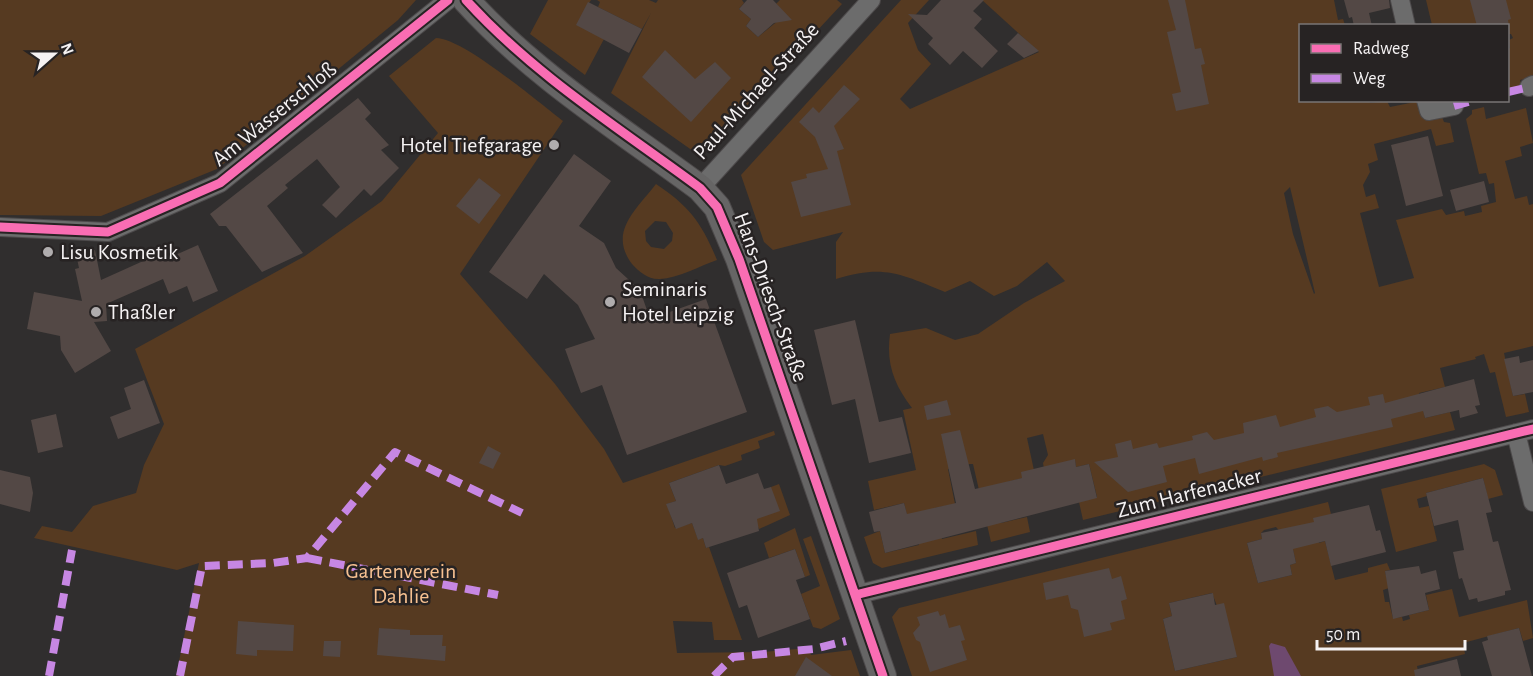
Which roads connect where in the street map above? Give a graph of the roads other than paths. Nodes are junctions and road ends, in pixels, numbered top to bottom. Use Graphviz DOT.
graph roads {
  1 [pos="448,0"];
  2 [pos="466,0"];
  3 [pos="871,0"];
  4 [pos="1400,0"];
  5 [pos="1406,24"];
  6 [pos="1427,102"];
  7 [pos="1454,106"];
  8 [pos="700,188"];
  9 [pos="0,227"];
  10 [pos="1525,431"];
  11 [pos="1533,502"];
  12 [pos="855,596"];
  13 [pos="883,676"];
  1 -- 9 [label="street, Am Wasserschloß"];
  2 -- 8 [label="main road, Hans-Driesch-Straße"];
  3 -- 8 [label="street, Paul-Michael-Straße"];
  4 -- 5 [label="street"];
  6 -- 7 [label="street"];
  8 -- 12 [label="main road, Hans-Driesch-Straße"];
  10 -- 11 [label="street"];
  10 -- 12 [label="street, Zum Harfenacker"];
  12 -- 13 [label="main road, Hans-Driesch-Straße"];
}
